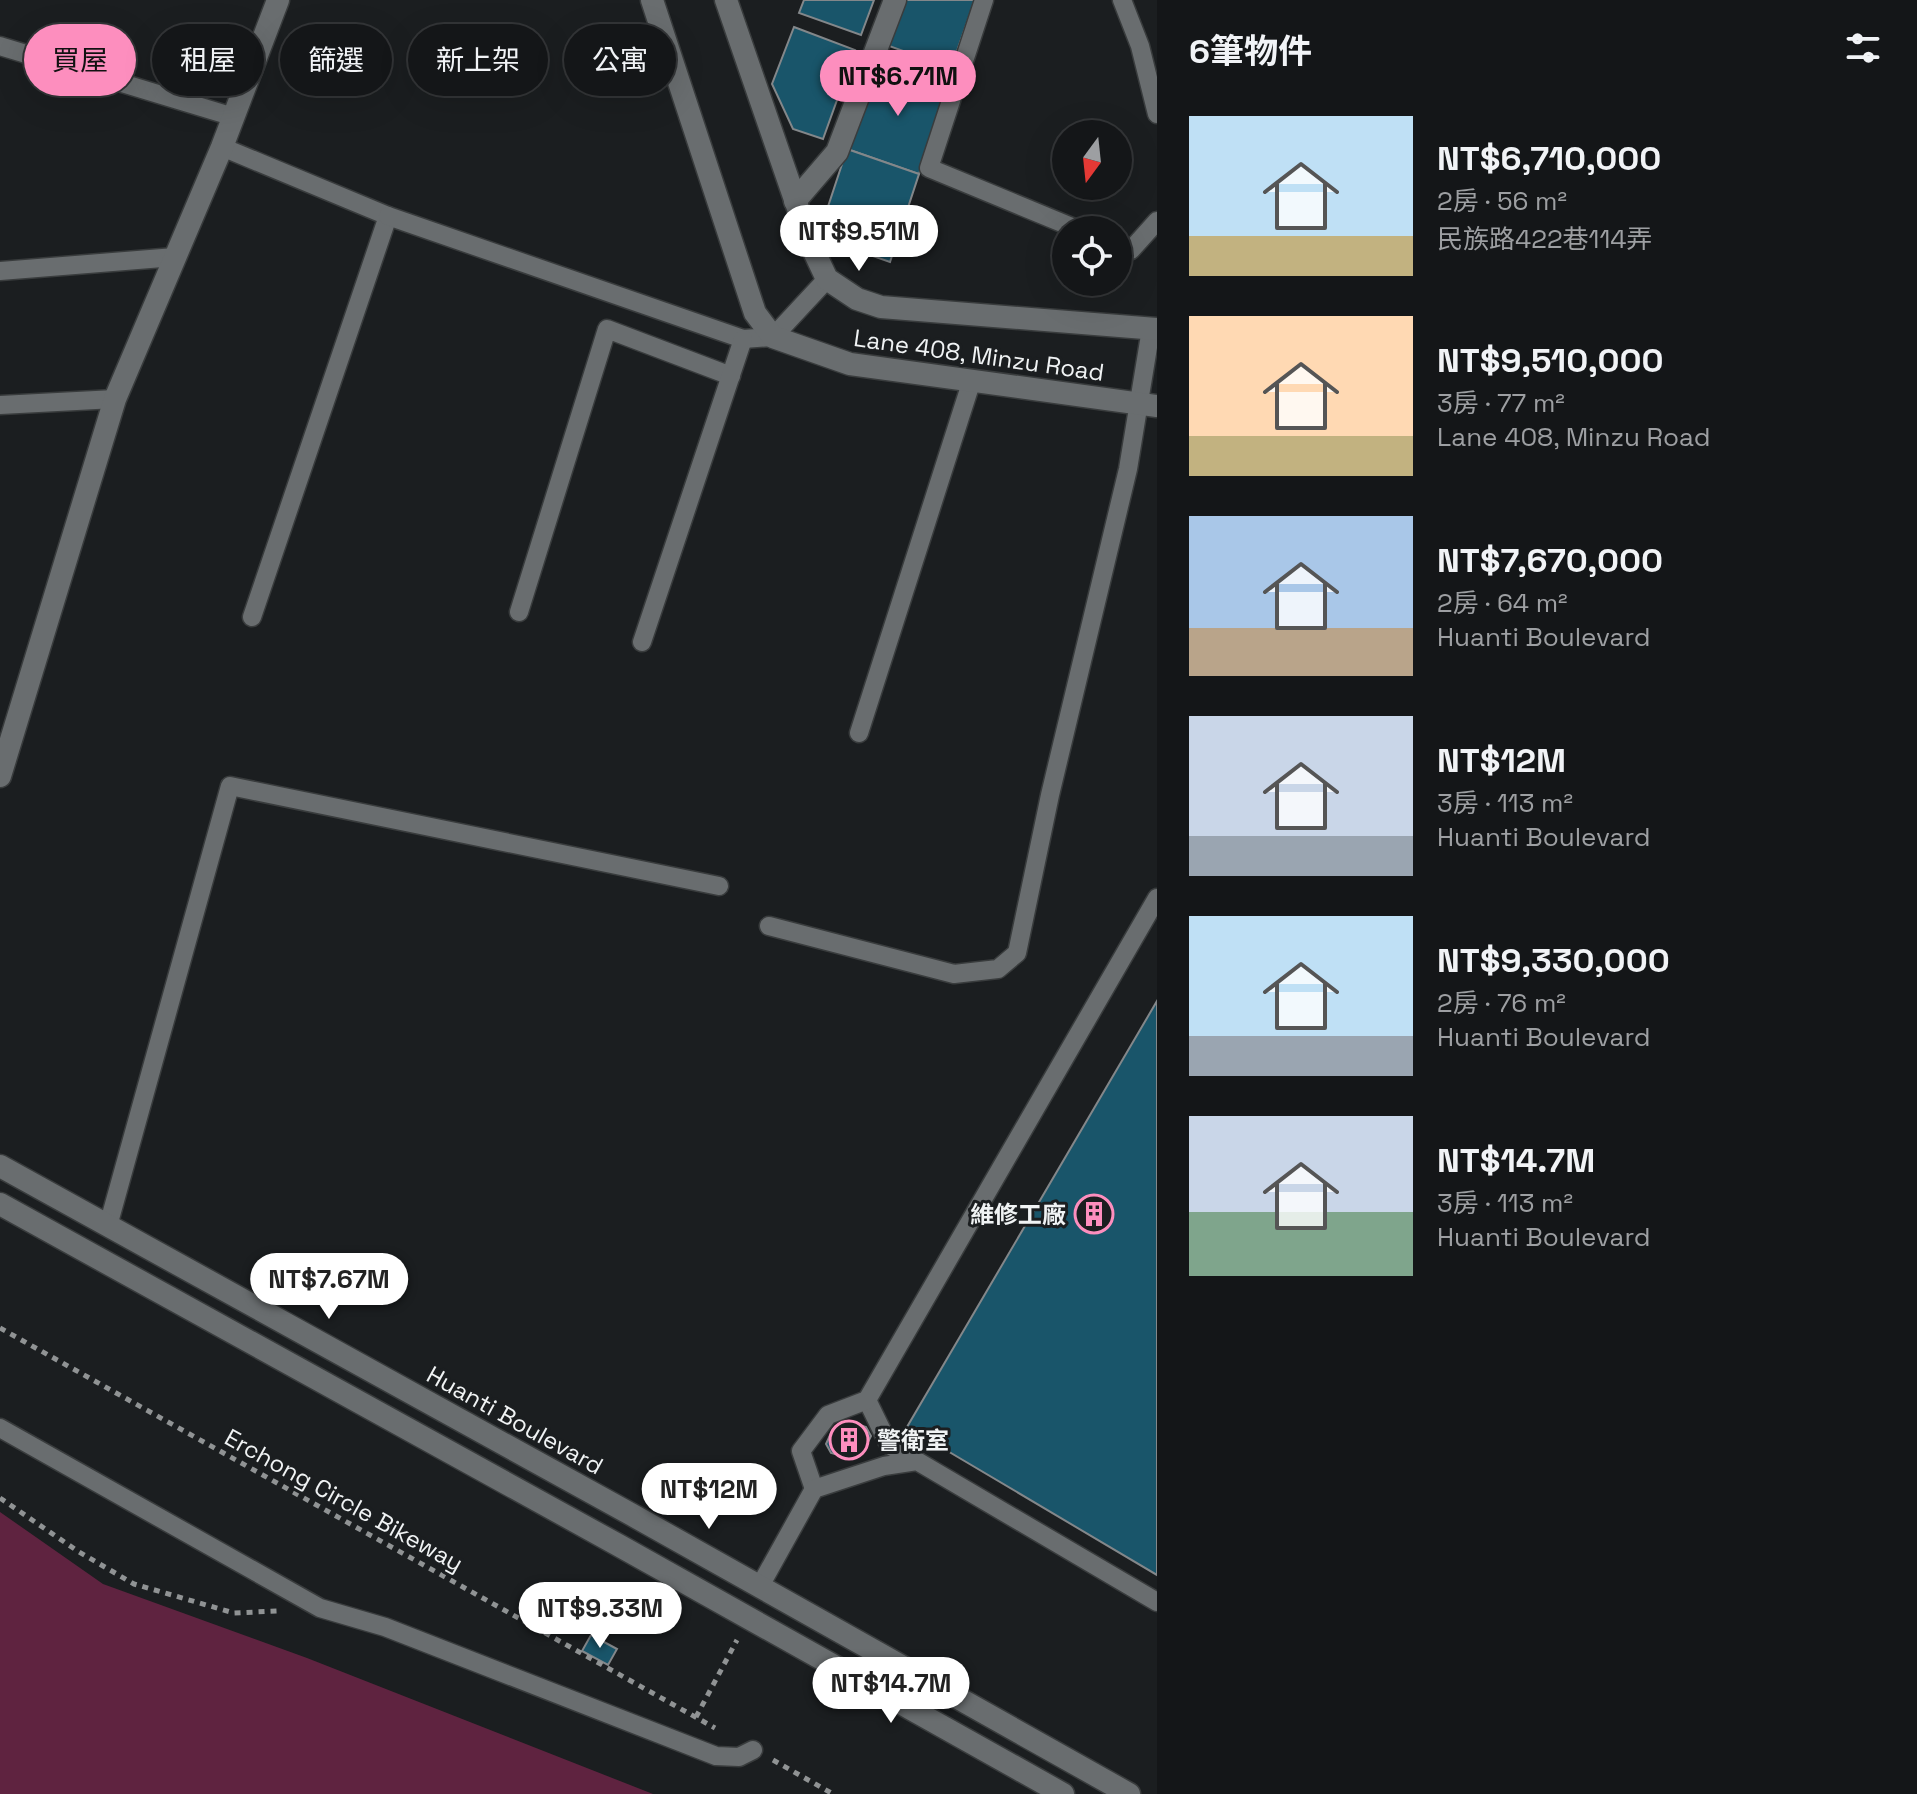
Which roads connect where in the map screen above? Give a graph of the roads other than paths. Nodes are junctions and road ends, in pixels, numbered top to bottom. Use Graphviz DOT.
graph roads {
  1 [pos="278,0"];
  2 [pos="652,0"];
  3 [pos="726,0"];
  4 [pos="895,0"];
  5 [pos="984,0"];
  6 [pos="1122,0"];
  7 [pos="0,46"];
  8 [pos="1157,114"];
  9 [pos="234,117"];
  10 [pos="222,147"];
  11 [pos="795,201"];
  12 [pos="388,216"];
  13 [pos="1052,219"];
  14 [pos="1157,221"];
  15 [pos="1132,249"];
  16 [pos="175,257"];
  17 [pos="0,271"];
  18 [pos="827,279"];
  19 [pos="1154,329"];
  20 [pos="773,337"];
  21 [pos="743,339"];
  22 [pos="731,376"];
  23 [pos="971,383"];
  24 [pos="115,399"];
  25 [pos="0,405"];
  26 [pos="1149,406"];
  27 [pos="519,612"];
  28 [pos="252,617"];
  29 [pos="642,642"];
  30 [pos="859,733"];
  31 [pos="0,776"];
  32 [pos="719,886"];
  33 [pos="1157,898"];
  34 [pos="769,926"];
  35 [pos="0,1166"];
  36 [pos="0,1204"];
  37 [pos="108,1226"];
  38 [pos="867,1400"];
  39 [pos="0,1428"];
  40 [pos="917,1461"];
  41 [pos="814,1489"];
  42 [pos="636,1517"];
  43 [pos="620,1546"];
  44 [pos="760,1586"];
  45 [pos="1157,1602"];
  46 [pos="742,1616"];
  47 [pos="753,1750"];
  48 [pos="1063,1794"];
  49 [pos="1129,1794"];
  1 -- 9 [label="street"];
  2 -- 20 [label="street"];
  3 -- 11 [label="street"];
  4 -- 11 [label="street"];
  5 -- 13 [label="lane"];
  6 -- 8 [label="lane"];
  7 -- 9 [label="lane"];
  9 -- 10 [label="street"];
  10 -- 12 [label="lane"];
  10 -- 16 [label="street"];
  11 -- 18 [label="street"];
  12 -- 21 [label="lane"];
  12 -- 28 [label="lane"];
  14 -- 15 [label="lane"];
  16 -- 17 [label="lane"];
  16 -- 24 [label="street"];
  18 -- 19 [label="street, Lane 408, Minzu Road"];
  18 -- 20 [label="lane"];
  19 -- 26 [label="lane"];
  20 -- 21 [label="lane"];
  20 -- 23 [label="street, Lane 408, Minzu Road"];
  21 -- 22 [label="lane"];
  22 -- 27 [label="lane"];
  22 -- 29 [label="lane"];
  23 -- 26 [label="street, Lane 408, Minzu Road"];
  23 -- 30 [label="lane"];
  24 -- 25 [label="lane"];
  24 -- 31 [label="street"];
  26 -- 34 [label="lane"];
  32 -- 37 [label="lane"];
  33 -- 38 [label="lane"];
  35 -- 37 [label="street, Huanti Boulevard"];
  36 -- 43 [label="street"];
  37 -- 42 [label="street, Huanti Boulevard"];
  38 -- 40 [label="lane"];
  38 -- 41 [label="lane"];
  39 -- 47 [label="lane"];
  40 -- 41 [label="lane"];
  40 -- 45 [label="lane"];
  41 -- 44 [label="lane"];
  42 -- 43 [label="street"];
  42 -- 44 [label="street, Huanti Boulevard"];
  43 -- 46 [label="street"];
  44 -- 46 [label="street"];
  44 -- 49 [label="street, Huanti Boulevard"];
  46 -- 48 [label="street"];
}
